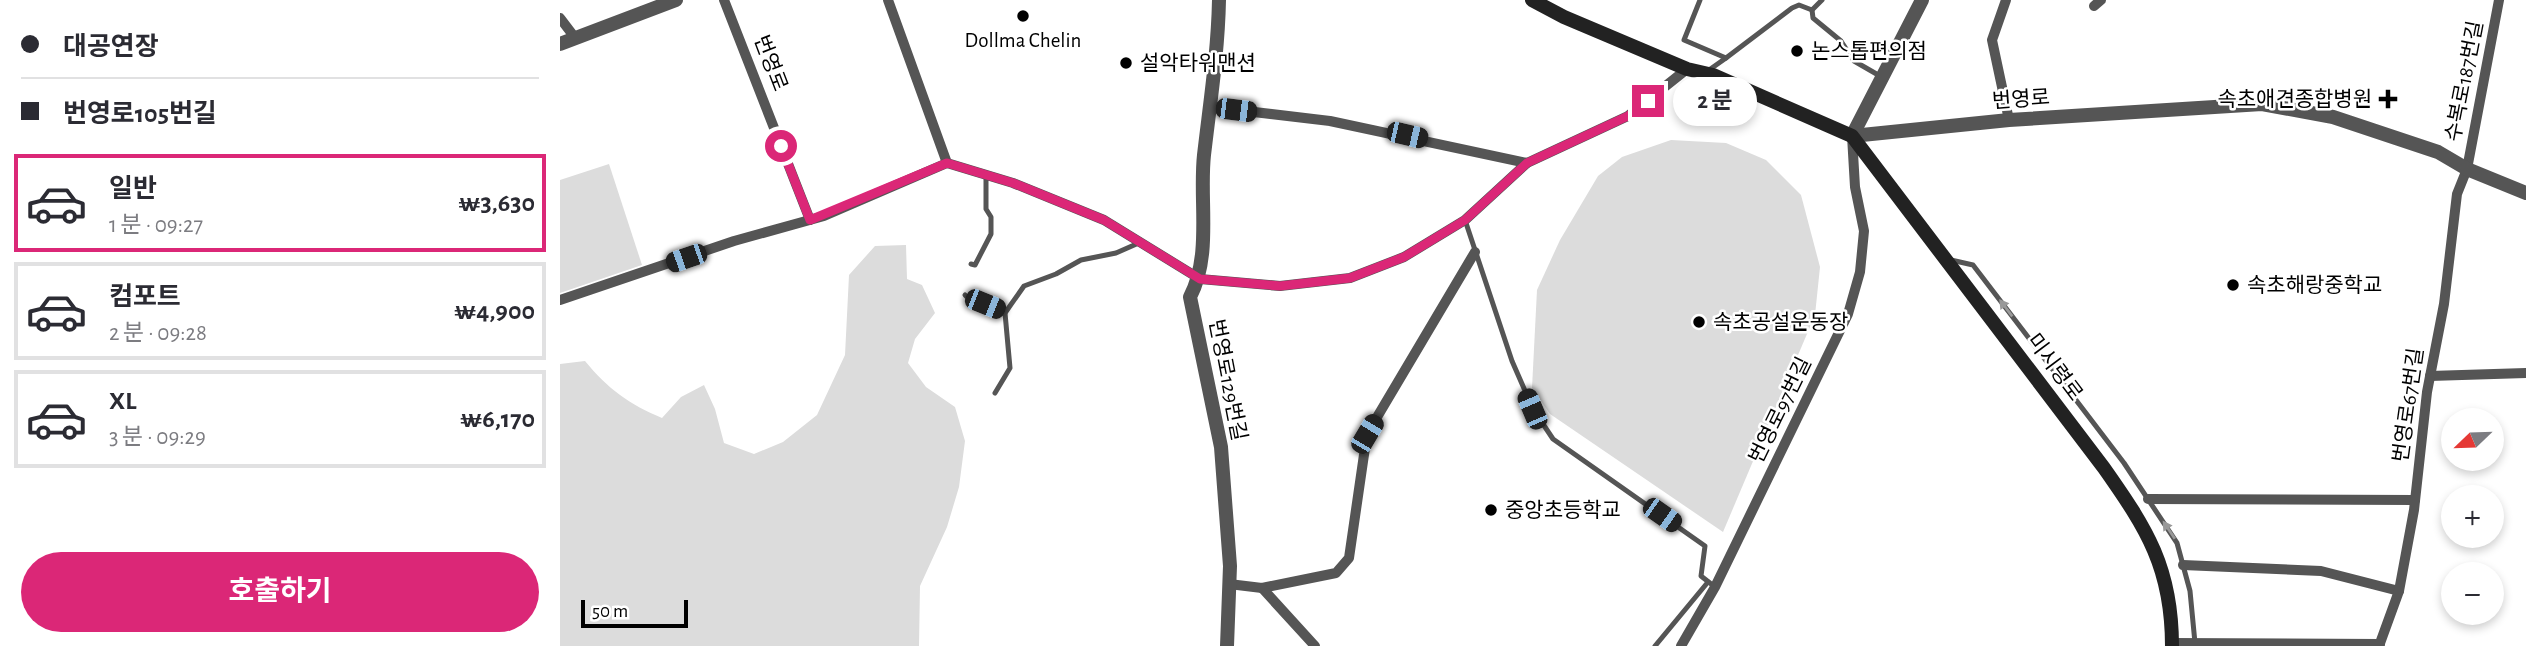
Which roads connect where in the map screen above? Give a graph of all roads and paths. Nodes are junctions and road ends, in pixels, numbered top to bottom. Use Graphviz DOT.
graph roads {
  1 [pos="676,0"];
  2 [pos="724,0"];
  3 [pos="888,0"];
  4 [pos="1219,0"];
  5 [pos="1532,0"];
  6 [pos="1700,0"];
  7 [pos="1822,0"];
  8 [pos="1922,0"];
  9 [pos="2006,0"];
  10 [pos="2499,0"];
  11 [pos="1812,10"];
  12 [pos="560,18"];
  13 [pos="576,39"];
  14 [pos="560,44"];
  15 [pos="1726,58"];
  16 [pos="1687,69"];
  17 [pos="1704,73"];
  18 [pos="1882,78"];
  19 [pos="1212,107"];
  20 [pos="2009,120"];
  21 [pos="1852,136"];
  22 [pos="947,163"];
  23 [pos="1527,163"];
  24 [pos="2467,169"];
  25 [pos="1013,183"];
  26 [pos="2526,193"];
  27 [pos="810,220"];
  28 [pos="1465,220"];
  29 [pos="1141,242"];
  30 [pos="1475,252"];
  31 [pos="1947,259"];
  32 [pos="971,264"];
  33 [pos="1200,279"];
  34 [pos="965,295"];
  35 [pos="560,300"];
  36 [pos="1005,313"];
  37 [pos="2526,373"];
  38 [pos="2430,376"];
  39 [pos="995,393"];
  40 [pos="2148,499"];
  41 [pos="2415,500"];
  42 [pos="2183,565"];
  43 [pos="1229,584"];
  44 [pos="1712,585"];
  45 [pos="1262,588"];
  46 [pos="2399,591"];
  47 [pos="2195,643"];
  48 [pos="2172,645"];
  49 [pos="2379,645"];
  50 [pos="1227,646"];
  51 [pos="1315,646"];
  52 [pos="1655,646"];
  53 [pos="1682,646"];
  1 -- 13 [label="street"];
  2 -- 27 [label="street, 번영로"];
  3 -- 22 [label="street"];
  4 -- 19 [label="street, 번영로129번길"];
  5 -- 16 [label="main road, 번영로"];
  6 -- 15 [label="lane"];
  7 -- 11 [label="lane"];
  8 -- 18 [label="street"];
  9 -- 20 [label="street"];
  10 -- 24 [label="street, 수복로187번길"];
  11 -- 15 [label="lane"];
  11 -- 18 [label="lane"];
  12 -- 13 [label="street"];
  13 -- 14 [label="street"];
  15 -- 17 [label="lane"];
  16 -- 17 [label="main road, 번영로"];
  16 -- 23 [label="street"];
  17 -- 21 [label="main road, 번영로"];
  18 -- 21 [label="street"];
  19 -- 23 [label="street"];
  19 -- 33 [label="street, 번영로129번길"];
  20 -- 21 [label="street, 번영로"];
  20 -- 24 [label="street, 번영로"];
  21 -- 31 [label="main road, 미시령로"];
  21 -- 44 [label="street, 번영로97번길"];
  22 -- 25 [label="street"];
  22 -- 27 [label="street"];
  23 -- 28 [label="street"];
  24 -- 26 [label="street, 번영로"];
  24 -- 38 [label="street, 번영로67번길"];
  25 -- 29 [label="street"];
  25 -- 32 [label="lane"];
  27 -- 35 [label="street"];
  28 -- 30 [label="lane"];
  28 -- 33 [label="street"];
  29 -- 33 [label="street"];
  29 -- 36 [label="lane"];
  30 -- 44 [label="lane"];
  30 -- 45 [label="street"];
  40 -- 31 [label="lane, one-way"];
  31 -- 48 [label="main road, 미시령로"];
  33 -- 43 [label="street, 번영로129번길"];
  34 -- 36 [label="lane"];
  36 -- 39 [label="lane"];
  37 -- 38 [label="street"];
  38 -- 41 [label="street, 번영로67번길"];
  40 -- 41 [label="street"];
  42 -- 40 [label="lane, one-way"];
  41 -- 46 [label="street, 번영로67번길"];
  42 -- 46 [label="street"];
  42 -- 47 [label="lane"];
  43 -- 45 [label="street"];
  43 -- 50 [label="street, 번영로129번길"];
  44 -- 52 [label="lane"];
  44 -- 53 [label="street, 번영로97번길"];
  45 -- 51 [label="street"];
  46 -- 49 [label="street, 번영로67번길"];
  47 -- 48 [label="street, 번영로67번길"];
  47 -- 49 [label="street, 번영로67번길"];
}
